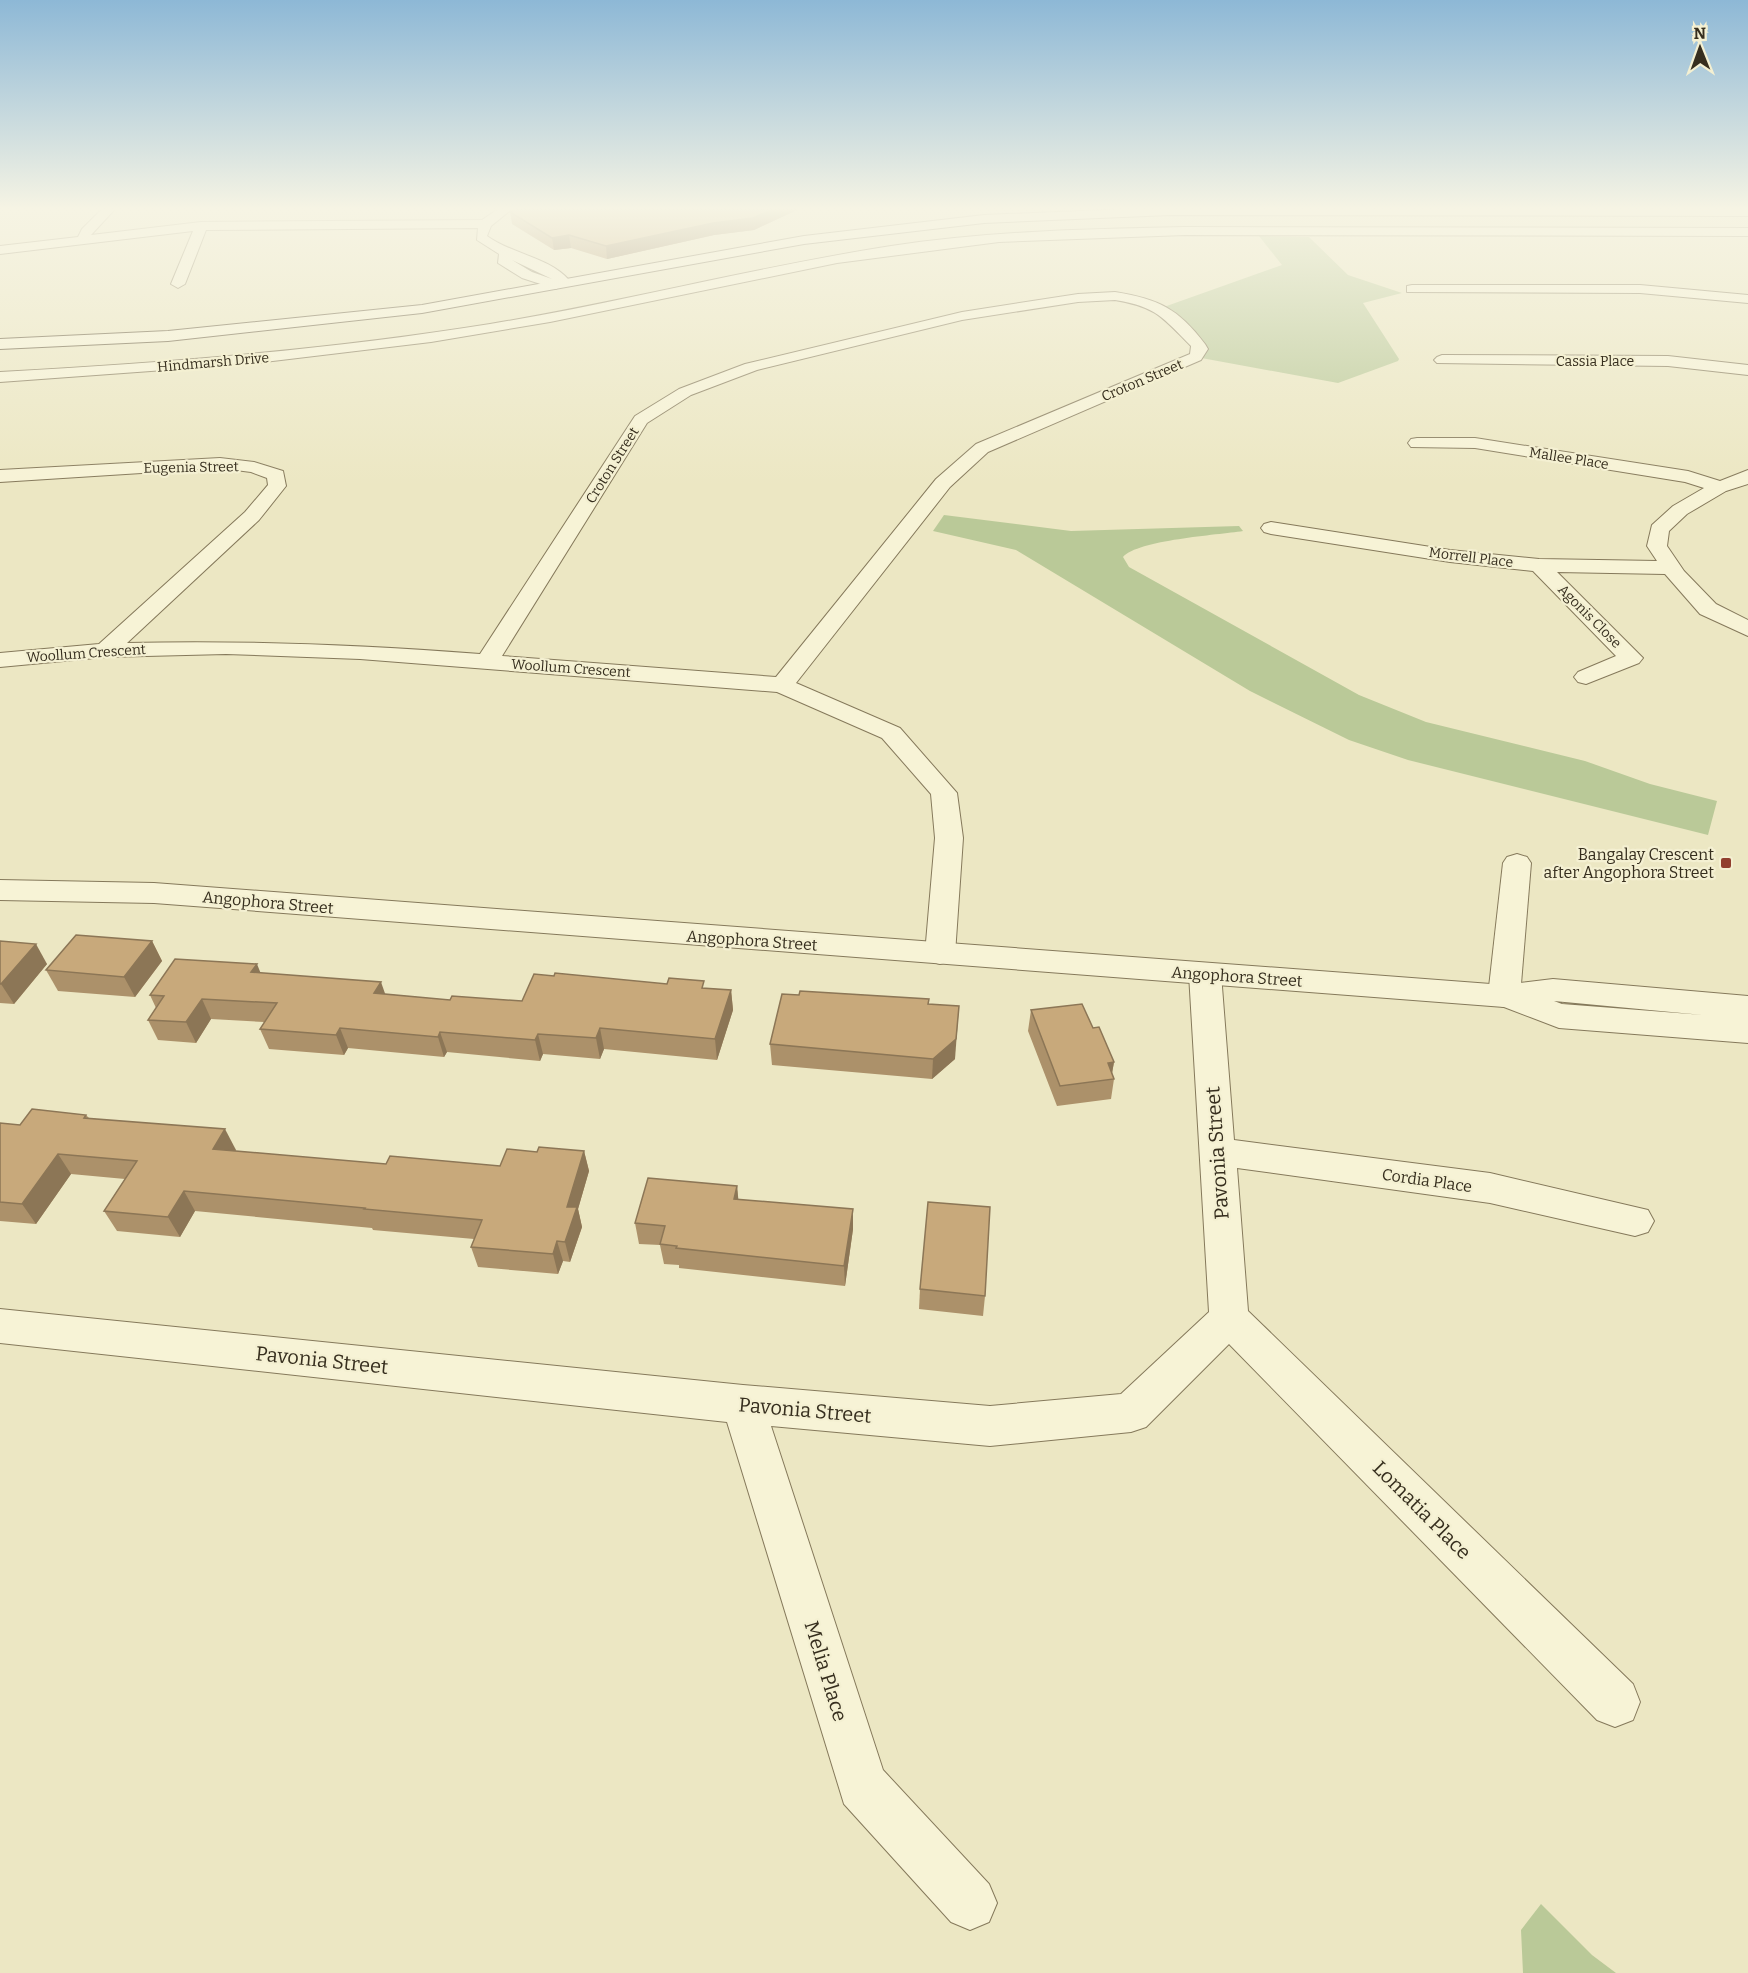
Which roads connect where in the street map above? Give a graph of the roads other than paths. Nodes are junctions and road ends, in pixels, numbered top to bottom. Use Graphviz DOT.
graph roads {
  1 [pos="469,301"];
  2 [pos="625,301"];
  3 [pos="1057,301"];
  4 [pos="1145,301"];
  5 [pos="0,344"];
  6 [pos="1442,360"];
  7 [pos="1748,370"];
  8 [pos="0,377"];
  9 [pos="1417,443"];
  10 [pos="0,476"];
  11 [pos="1748,476"];
  12 [pos="1719,487"];
  13 [pos="1271,528"];
  14 [pos="1539,565"];
  15 [pos="1672,568"];
  16 [pos="1748,629"];
  17 [pos="106,650"];
  18 [pos="0,660"];
  19 [pos="487,662"];
  20 [pos="1586,677"];
  21 [pos="782,685"];
  22 [pos="1517,863"];
  23 [pos="0,890"];
  24 [pos="940,954"];
  25 [pos="1205,974"];
  26 [pos="1504,996"];
  27 [pos="1748,1008"];
  28 [pos="1748,1031"];
  29 [pos="1217,1152"];
  30 [pos="1635,1221"];
  31 [pos="1229,1318"];
  32 [pos="0,1326"];
  33 [pos="743,1404"];
  34 [pos="1615,1702"];
  35 [pos="970,1903"];
  1 -- 5 [label="main road, Hindmarsh Drive"];
  2 -- 8 [label="street, Hindmarsh Drive"];
  3 -- 19 [label="street, Croton Street"];
  4 -- 21 [label="street, Croton Street"];
  6 -- 7 [label="street, Cassia Place"];
  9 -- 12 [label="street, Mallee Place"];
  10 -- 17 [label="street, Eugenia Street"];
  11 -- 12 [label="street"];
  12 -- 15 [label="street"];
  13 -- 14 [label="street, Morrell Place"];
  14 -- 15 [label="street, Morrell Place"];
  14 -- 20 [label="street, Agonis Close"];
  15 -- 16 [label="street"];
  17 -- 18 [label="street, Woollum Crescent"];
  17 -- 19 [label="street, Woollum Crescent"];
  19 -- 21 [label="street, Woollum Crescent"];
  21 -- 24 [label="street, Woollum Crescent"];
  22 -- 26 [label="street"];
  23 -- 24 [label="main road, Angophora Street"];
  24 -- 25 [label="main road, Angophora Street"];
  25 -- 26 [label="main road, Angophora Street"];
  25 -- 29 [label="street, Pavonia Street"];
  26 -- 27 [label="main road, Angophora Street"];
  26 -- 28 [label="main road, Angophora Street"];
  29 -- 30 [label="street, Cordia Place"];
  29 -- 31 [label="street, Pavonia Street"];
  31 -- 33 [label="street, Pavonia Street"];
  31 -- 34 [label="street, Lomatia Place"];
  32 -- 33 [label="street, Pavonia Street"];
  33 -- 35 [label="street, Melia Place"];
}
